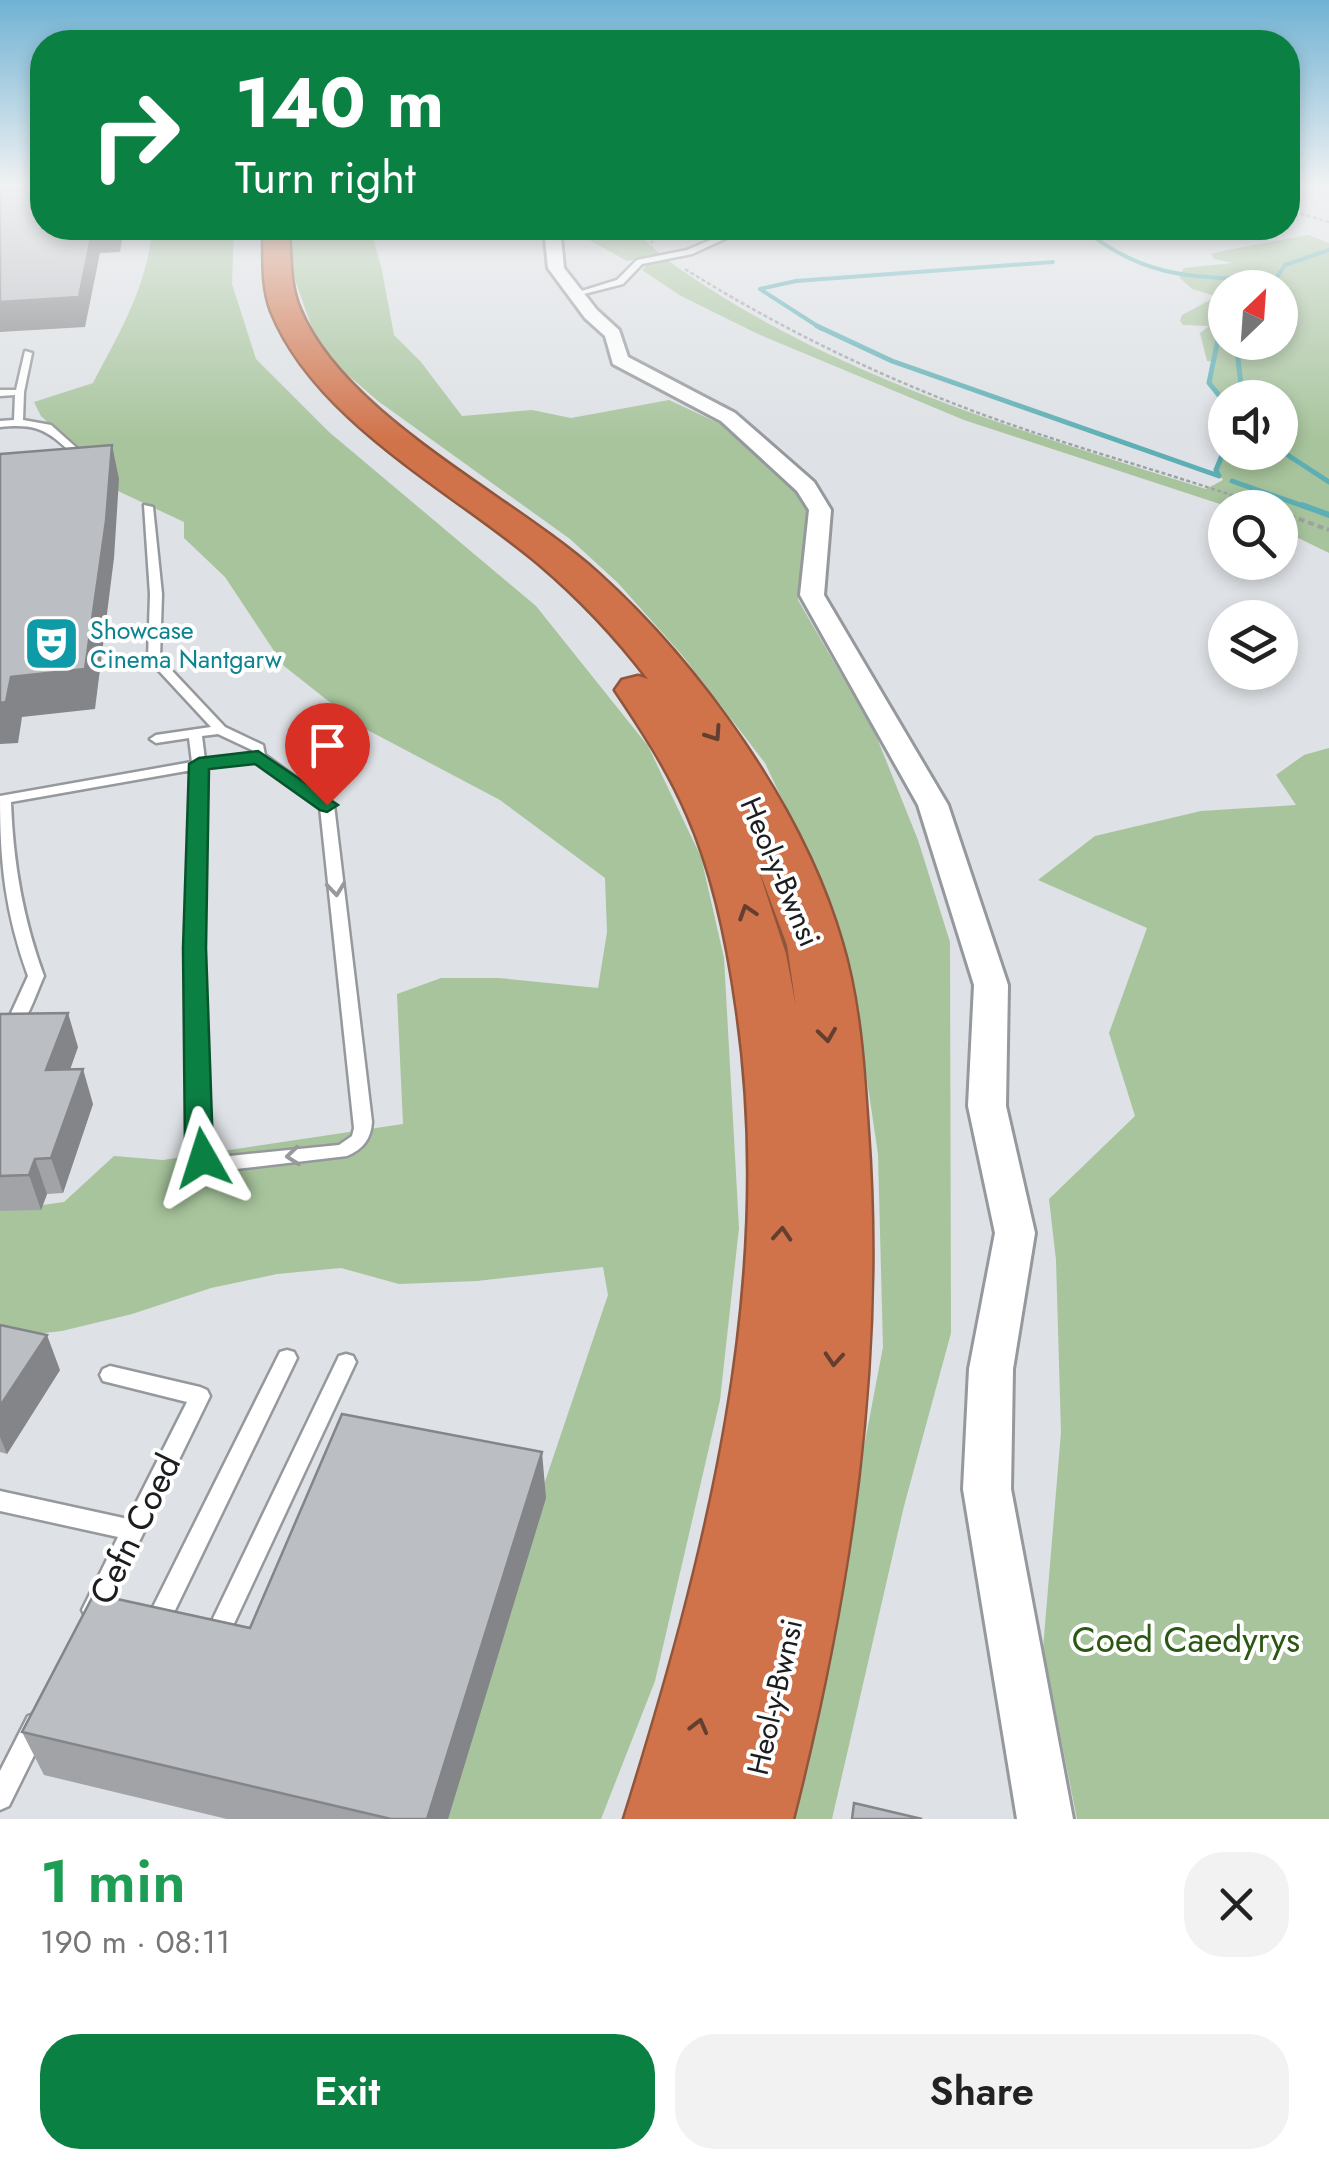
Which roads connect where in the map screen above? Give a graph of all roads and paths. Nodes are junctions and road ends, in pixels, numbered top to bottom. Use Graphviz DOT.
graph roads {
  1 [pos="252,271"];
  2 [pos="281,271"];
  3 [pos="558,271"];
  4 [pos="631,271"];
  5 [pos="690,271"];
  6 [pos="576,294"];
  7 [pos="28,353"];
  8 [pos="20,392"];
  9 [pos="0,393"];
  10 [pos="18,422"];
  11 [pos="0,424"];
  12 [pos="90,462"];
  13 [pos="1213,490"];
  14 [pos="148,506"];
  15 [pos="1298,519"];
  16 [pos="1329,530"];
  17 [pos="220,730"];
  18 [pos="195,734"];
  19 [pos="156,740"];
  20 [pos="258,757"];
  21 [pos="199,764"];
  22 [pos="2,800"];
  23 [pos="6,896"];
  24 [pos="18,930"];
  25 [pos="0,934"];
  26 [pos="0,1038"];
  27 [pos="287,1358"];
  28 [pos="346,1362"];
  29 [pos="110,1375"];
  30 [pos="0,1501"];
  31 [pos="135,1531"];
  32 [pos="97,1617"];
  33 [pos="52,1695"];
  34 [pos="0,1797"];
  35 [pos="671,1819"];
  36 [pos="746,1819"];
  37 [pos="1044,1819"];
  35 -- 1 [label="highway, Heol-y-Bwnsi, one-way"];
  2 -- 36 [label="highway, Heol-y-Bwnsi, one-way"];
  3 -- 6 [label="street"];
  4 -- 6 [label="lane"];
  5 -- 13 [label="path"];
  6 -- 37 [label="street"];
  7 -- 8 [label="lane"];
  8 -- 9 [label="lane"];
  8 -- 10 [label="lane"];
  10 -- 11 [label="lane"];
  10 -- 12 [label="lane"];
  14 -- 17 [label="lane"];
  15 -- 16 [label="path"];
  17 -- 18 [label="lane"];
  17 -- 20 [label="lane"];
  18 -- 19 [label="lane"];
  18 -- 21 [label="lane"];
  20 -- 21 [label="lane"];
  20 -- 21 [label="lane, one-way"];
  21 -- 22 [label="lane"];
  22 -- 23 [label="lane"];
  23 -- 24 [label="lane"];
  24 -- 25 [label="lane"];
  24 -- 26 [label="lane"];
  27 -- 28 [label="lane"];
  29 -- 31 [label="lane, Cefn Coed"];
  30 -- 31 [label="lane"];
  31 -- 32 [label="lane, Cefn Coed"];
  33 -- 34 [label="lane"];
}
